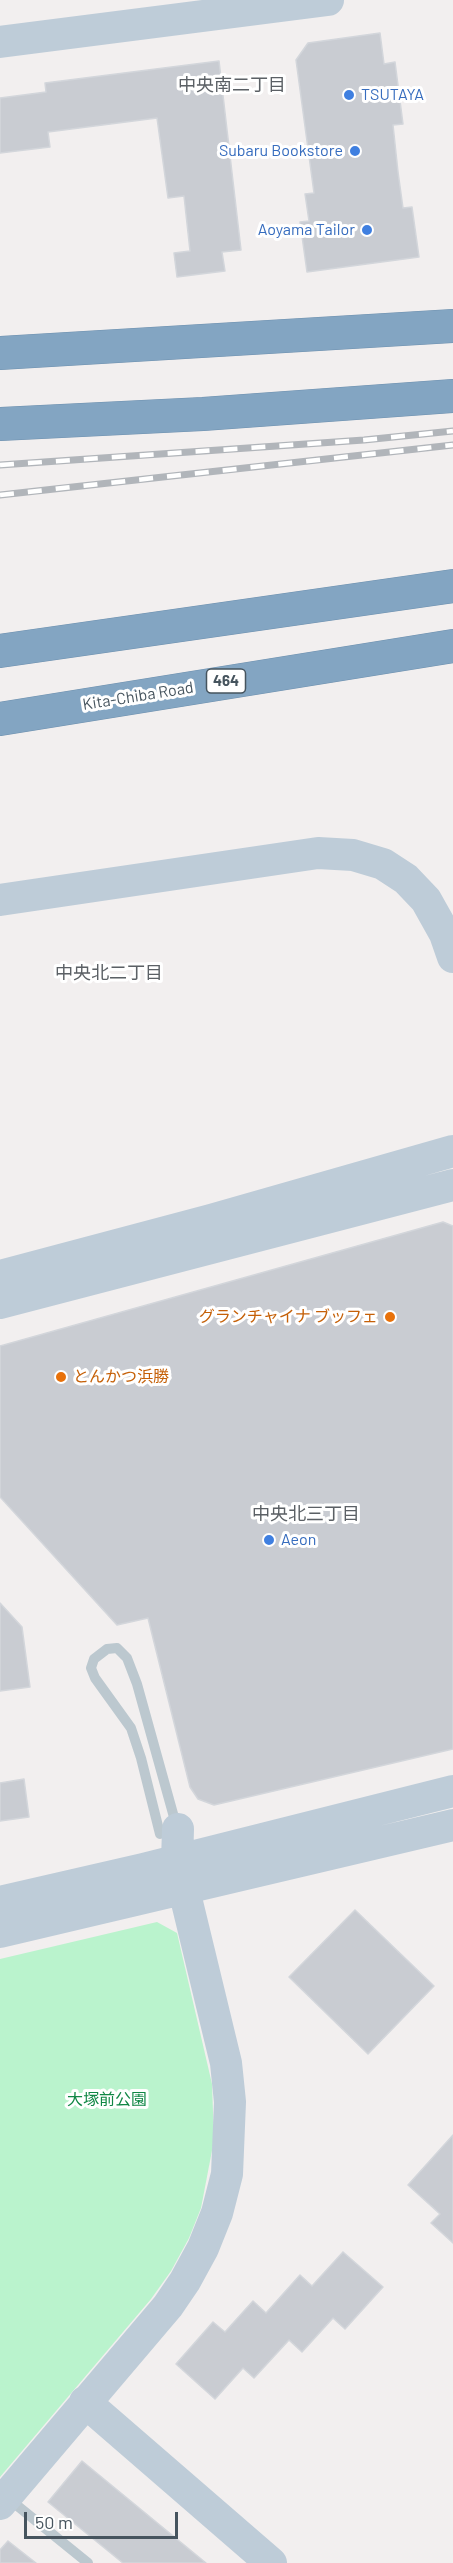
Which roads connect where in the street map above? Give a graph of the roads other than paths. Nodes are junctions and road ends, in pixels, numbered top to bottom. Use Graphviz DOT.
graph roads {
  1 [pos="328,0"];
  2 [pos="0,42"];
  3 [pos="453,326"];
  4 [pos="0,352"];
  5 [pos="453,396"];
  6 [pos="0,424"];
  7 [pos="453,586"];
  8 [pos="453,646"];
  9 [pos="0,651"];
  10 [pos="0,719"];
  11 [pos="0,900"];
  12 [pos="453,957"];
  13 [pos="453,1151"];
  14 [pos="453,1185"];
  15 [pos="0,1276"];
  16 [pos="0,1303"];
  17 [pos="453,1791"];
  18 [pos="453,1825"];
  19 [pos="169,1831"];
  20 [pos="181,1875"];
  21 [pos="0,1902"];
  22 [pos="0,1932"];
  23 [pos="85,2402"];
  24 [pos="3,2501"];
  25 [pos="88,2563"];
  26 [pos="271,2563"];
  1 -- 2 [label="street"];
  3 -- 4 [label="highway"];
  5 -- 6 [label="highway"];
  7 -- 9 [label="highway"];
  8 -- 10 [label="highway, Kita-Chiba Road / 464"];
  11 -- 12 [label="street"];
  13 -- 15 [label="street"];
  14 -- 16 [label="street"];
  17 -- 20 [label="street"];
  18 -- 20 [label="street"];
  19 -- 19 [label="lane"];
  19 -- 20 [label="street"];
  20 -- 21 [label="street"];
  20 -- 22 [label="street"];
  20 -- 23 [label="street"];
  23 -- 24 [label="street"];
  23 -- 26 [label="street"];
  24 -- 25 [label="lane"];
}
